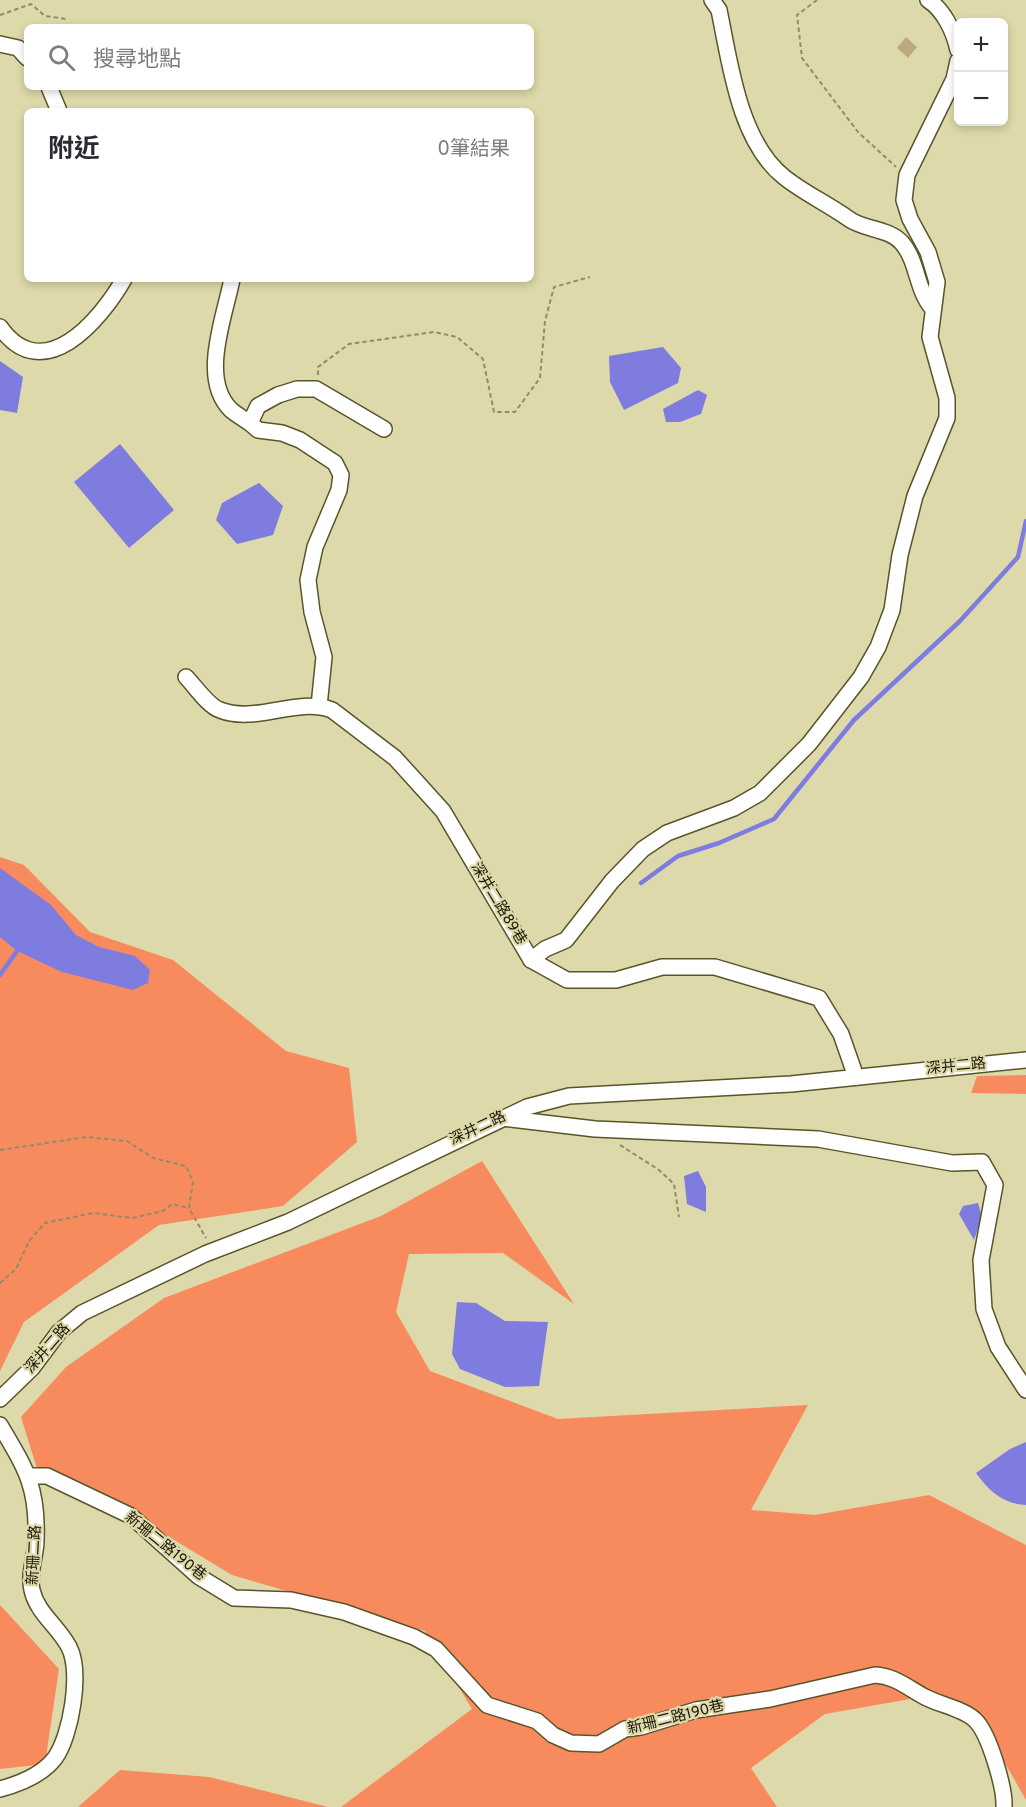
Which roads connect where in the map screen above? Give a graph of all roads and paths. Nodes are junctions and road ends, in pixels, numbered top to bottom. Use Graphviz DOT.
graph roads {
  1 [pos="712,0"];
  2 [pos="817,0"];
  3 [pos="928,0"];
  4 [pos="0,15"];
  5 [pos="66,19"];
  6 [pos="954,34"];
  7 [pos="0,44"];
  8 [pos="24,55"];
  9 [pos="956,72"];
  10 [pos="50,90"];
  11 [pos="58,108"];
  12 [pos="906,175"];
  13 [pos="590,277"];
  14 [pos="122,282"];
  15 [pos="231,282"];
  16 [pos="932,308"];
  17 [pos="0,327"];
  18 [pos="316,389"];
  19 [pos="250,423"];
  20 [pos="384,429"];
  21 [pos="186,677"];
  22 [pos="319,706"];
  23 [pos="531,960"];
  24 [pos="1026,1060"];
  25 [pos="856,1077"];
  26 [pos="502,1118"];
  27 [pos="596,1129"];
  28 [pos="0,1150"];
  29 [pos="189,1208"];
  30 [pos="679,1217"];
  31 [pos="213,1251"];
  32 [pos="0,1283"];
  33 [pos="1026,1390"];
  34 [pos="0,1399"];
  35 [pos="0,1425"];
  36 [pos="29,1476"];
  37 [pos="0,1789"];
  38 [pos="1004,1807"];
  1 -- 16 [label="street"];
  2 -- 12 [label="path"];
  3 -- 6 [label="street"];
  4 -- 5 [label="path"];
  7 -- 8 [label="street"];
  9 -- 12 [label="street"];
  10 -- 11 [label="street"];
  12 -- 16 [label="street"];
  13 -- 18 [label="path"];
  14 -- 17 [label="street"];
  15 -- 19 [label="street"];
  16 -- 23 [label="street"];
  18 -- 19 [label="street"];
  18 -- 20 [label="street"];
  19 -- 22 [label="street"];
  21 -- 22 [label="street"];
  22 -- 23 [label="street, 深井二路89巷"];
  23 -- 25 [label="street, 深井二路89巷"];
  24 -- 25 [label="street, 深井二路"];
  25 -- 26 [label="street, 深井二路"];
  26 -- 27 [label="street"];
  26 -- 31 [label="street, 深井二路"];
  27 -- 30 [label="path"];
  27 -- 33 [label="street"];
  28 -- 29 [label="path"];
  29 -- 31 [label="path"];
  29 -- 32 [label="path"];
  31 -- 34 [label="street, 深井二路"];
  35 -- 36 [label="street, 新珊二路"];
  36 -- 37 [label="street, 新珊二路"];
  36 -- 38 [label="street, 新珊二路190巷"];
}
